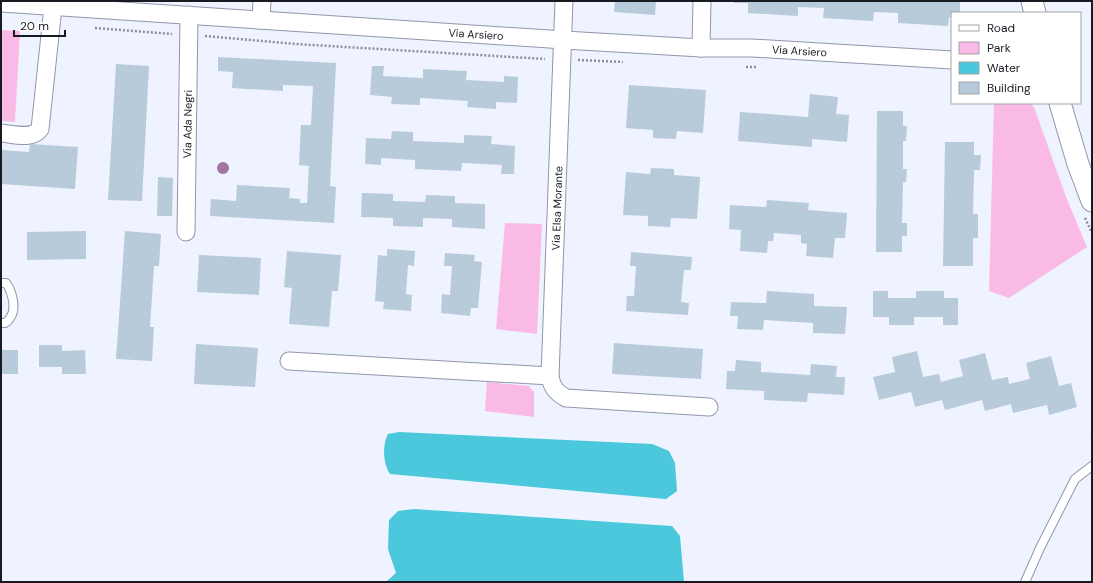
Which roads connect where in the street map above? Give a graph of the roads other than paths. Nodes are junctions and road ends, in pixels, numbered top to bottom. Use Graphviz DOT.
graph roads {
  1 [pos="262,1"];
  2 [pos="564,1"];
  3 [pos="702,1"];
  4 [pos="1032,1"];
  5 [pos="1,3"];
  6 [pos="42,4"];
  7 [pos="1035,12"];
  8 [pos="189,16"];
  9 [pos="261,20"];
  10 [pos="564,40"];
  11 [pos="701,48"];
  12 [pos="951,60"];
  13 [pos="1060,104"];
  14 [pos="1,132"];
  15 [pos="1090,190"];
  16 [pos="186,232"];
  17 [pos="1,283"];
  18 [pos="1,323"];
  19 [pos="289,362"];
  20 [pos="550,376"];
  21 [pos="709,407"];
  22 [pos="1092,466"];
  23 [pos="1025,582"];
  1 -- 9 [label="street"];
  2 -- 10 [label="street, Via Elsa Morante"];
  3 -- 11 [label="street"];
  4 -- 7 [label="street"];
  5 -- 6 [label="street, Via Arsiero"];
  6 -- 8 [label="street, Via Arsiero"];
  6 -- 14 [label="street"];
  8 -- 9 [label="street, Via Arsiero"];
  8 -- 16 [label="street, Via Ada Negri"];
  9 -- 10 [label="street, Via Arsiero"];
  10 -- 11 [label="street, Via Arsiero"];
  10 -- 20 [label="street, Via Elsa Morante"];
  11 -- 12 [label="street, Via Arsiero"];
  13 -- 15 [label="street"];
  17 -- 18 [label="lane"];
  19 -- 20 [label="street"];
  20 -- 21 [label="street, Via Elsa Morante"];
  22 -- 23 [label="lane"];
}
